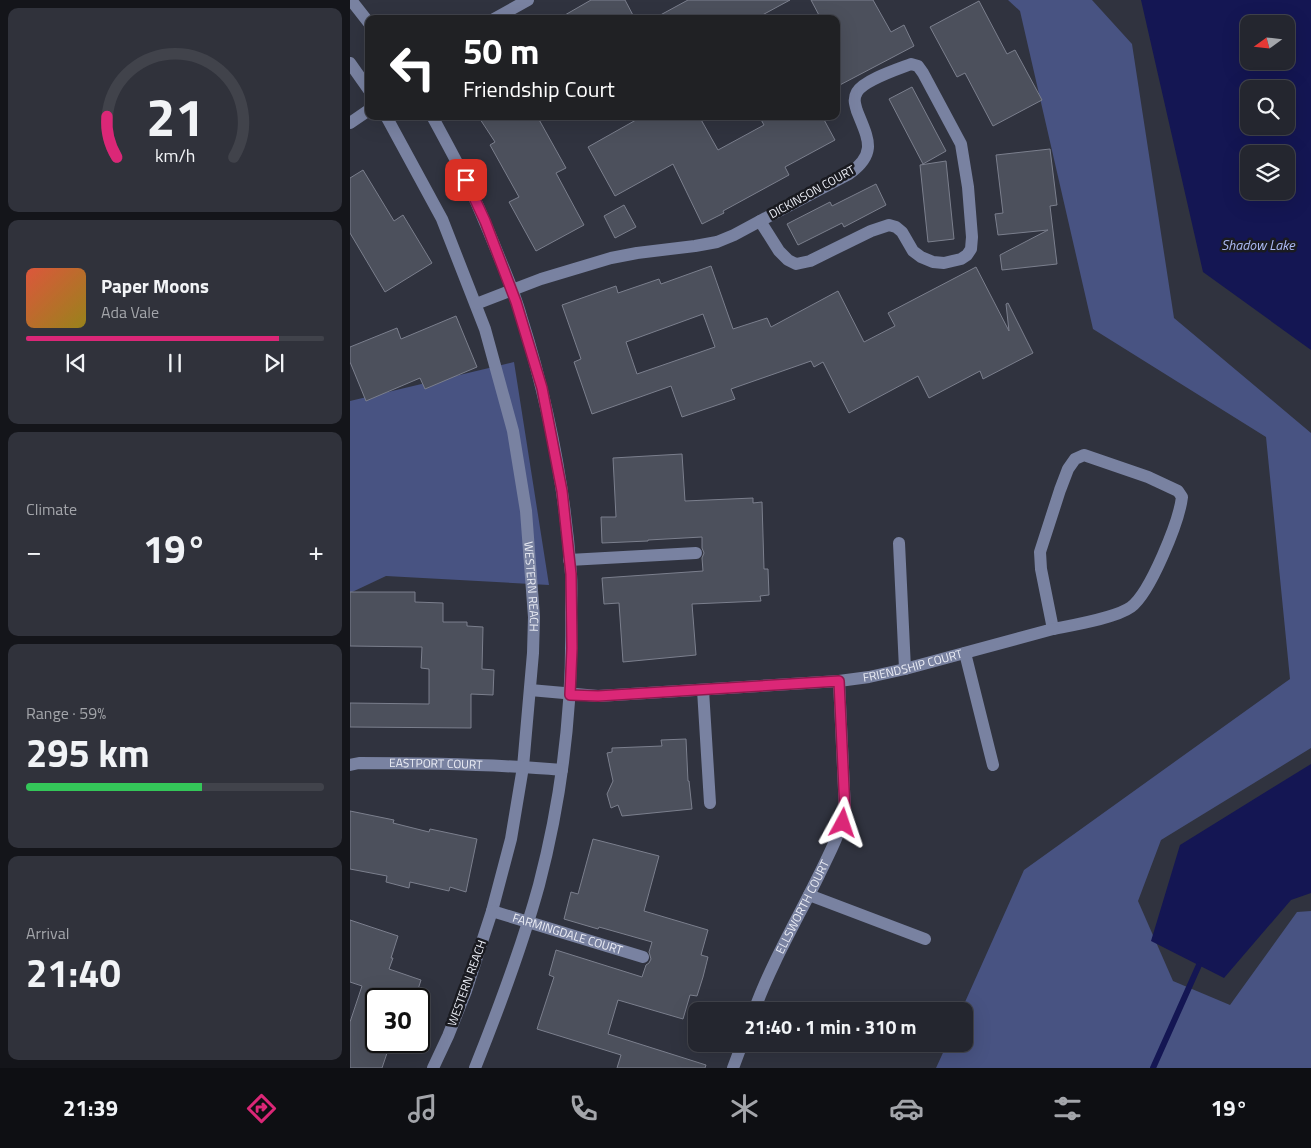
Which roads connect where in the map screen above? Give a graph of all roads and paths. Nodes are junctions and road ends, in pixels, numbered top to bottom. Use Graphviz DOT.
graph roads {
  1 [pos="351,0"];
  2 [pos="528,0"];
  3 [pos="501,15"];
  4 [pos="365,18"];
  5 [pos="350,63"];
  6 [pos="365,84"];
  7 [pos="365,113"];
  8 [pos="388,120"];
  9 [pos="434,120"];
  10 [pos="350,123"];
  11 [pos="760,221"];
  12 [pos="512,289"];
  13 [pos="476,304"];
  14 [pos="899,543"];
  15 [pos="696,553"];
  16 [pos="569,560"];
  17 [pos="1053,629"];
  18 [pos="965,653"];
  19 [pos="905,669"];
  20 [pos="839,681"];
  21 [pos="530,690"];
  22 [pos="703,690"];
  23 [pos="570,695"];
  24 [pos="992,765"];
  25 [pos="350,766"];
  26 [pos="523,767"];
  27 [pos="562,770"];
  28 [pos="710,803"];
  29 [pos="809,895"];
  30 [pos="492,911"];
  31 [pos="528,921"];
  32 [pos="925,939"];
  33 [pos="644,956"];
  34 [pos="757,1002"];
  35 [pos="739,1052"];
  36 [pos="433,1068"];
  37 [pos="475,1068"];
  38 [pos="733,1068"];
  1 -- 4 [label="street"];
  2 -- 3 [label="street"];
  5 -- 6 [label="street"];
  7 -- 10 [label="street"];
  8 -- 13 [label="street, WESTERN REACH"];
  9 -- 12 [label="street"];
  11 -- 11 [label="street, DICKINSON COURT"];
  11 -- 12 [label="street, DICKINSON COURT"];
  12 -- 13 [label="street, DICKINSON COURT"];
  12 -- 16 [label="street"];
  13 -- 21 [label="street, WESTERN REACH"];
  14 -- 19 [label="street"];
  15 -- 16 [label="street"];
  16 -- 23 [label="street"];
  17 -- 17 [label="street, FRIENDSHIP COURT"];
  17 -- 18 [label="street, FRIENDSHIP COURT"];
  18 -- 19 [label="street, FRIENDSHIP COURT"];
  18 -- 24 [label="street"];
  19 -- 20 [label="street, FRIENDSHIP COURT"];
  20 -- 22 [label="street, FRIENDSHIP COURT"];
  20 -- 29 [label="street, ELLSWORTH COURT"];
  21 -- 23 [label="street, FRIENDSHIP COURT"];
  21 -- 26 [label="street, WESTERN REACH"];
  22 -- 23 [label="street, FRIENDSHIP COURT"];
  22 -- 28 [label="street"];
  23 -- 27 [label="street"];
  25 -- 26 [label="street, EASTPORT COURT"];
  26 -- 27 [label="street, EASTPORT COURT"];
  26 -- 30 [label="street, WESTERN REACH"];
  27 -- 31 [label="street"];
  29 -- 32 [label="street"];
  29 -- 34 [label="street, ELLSWORTH COURT"];
  30 -- 31 [label="street, FARMINGDALE COURT"];
  30 -- 36 [label="street, WESTERN REACH"];
  31 -- 33 [label="street, FARMINGDALE COURT"];
  31 -- 37 [label="street"];
  35 -- 38 [label="street"];
}
